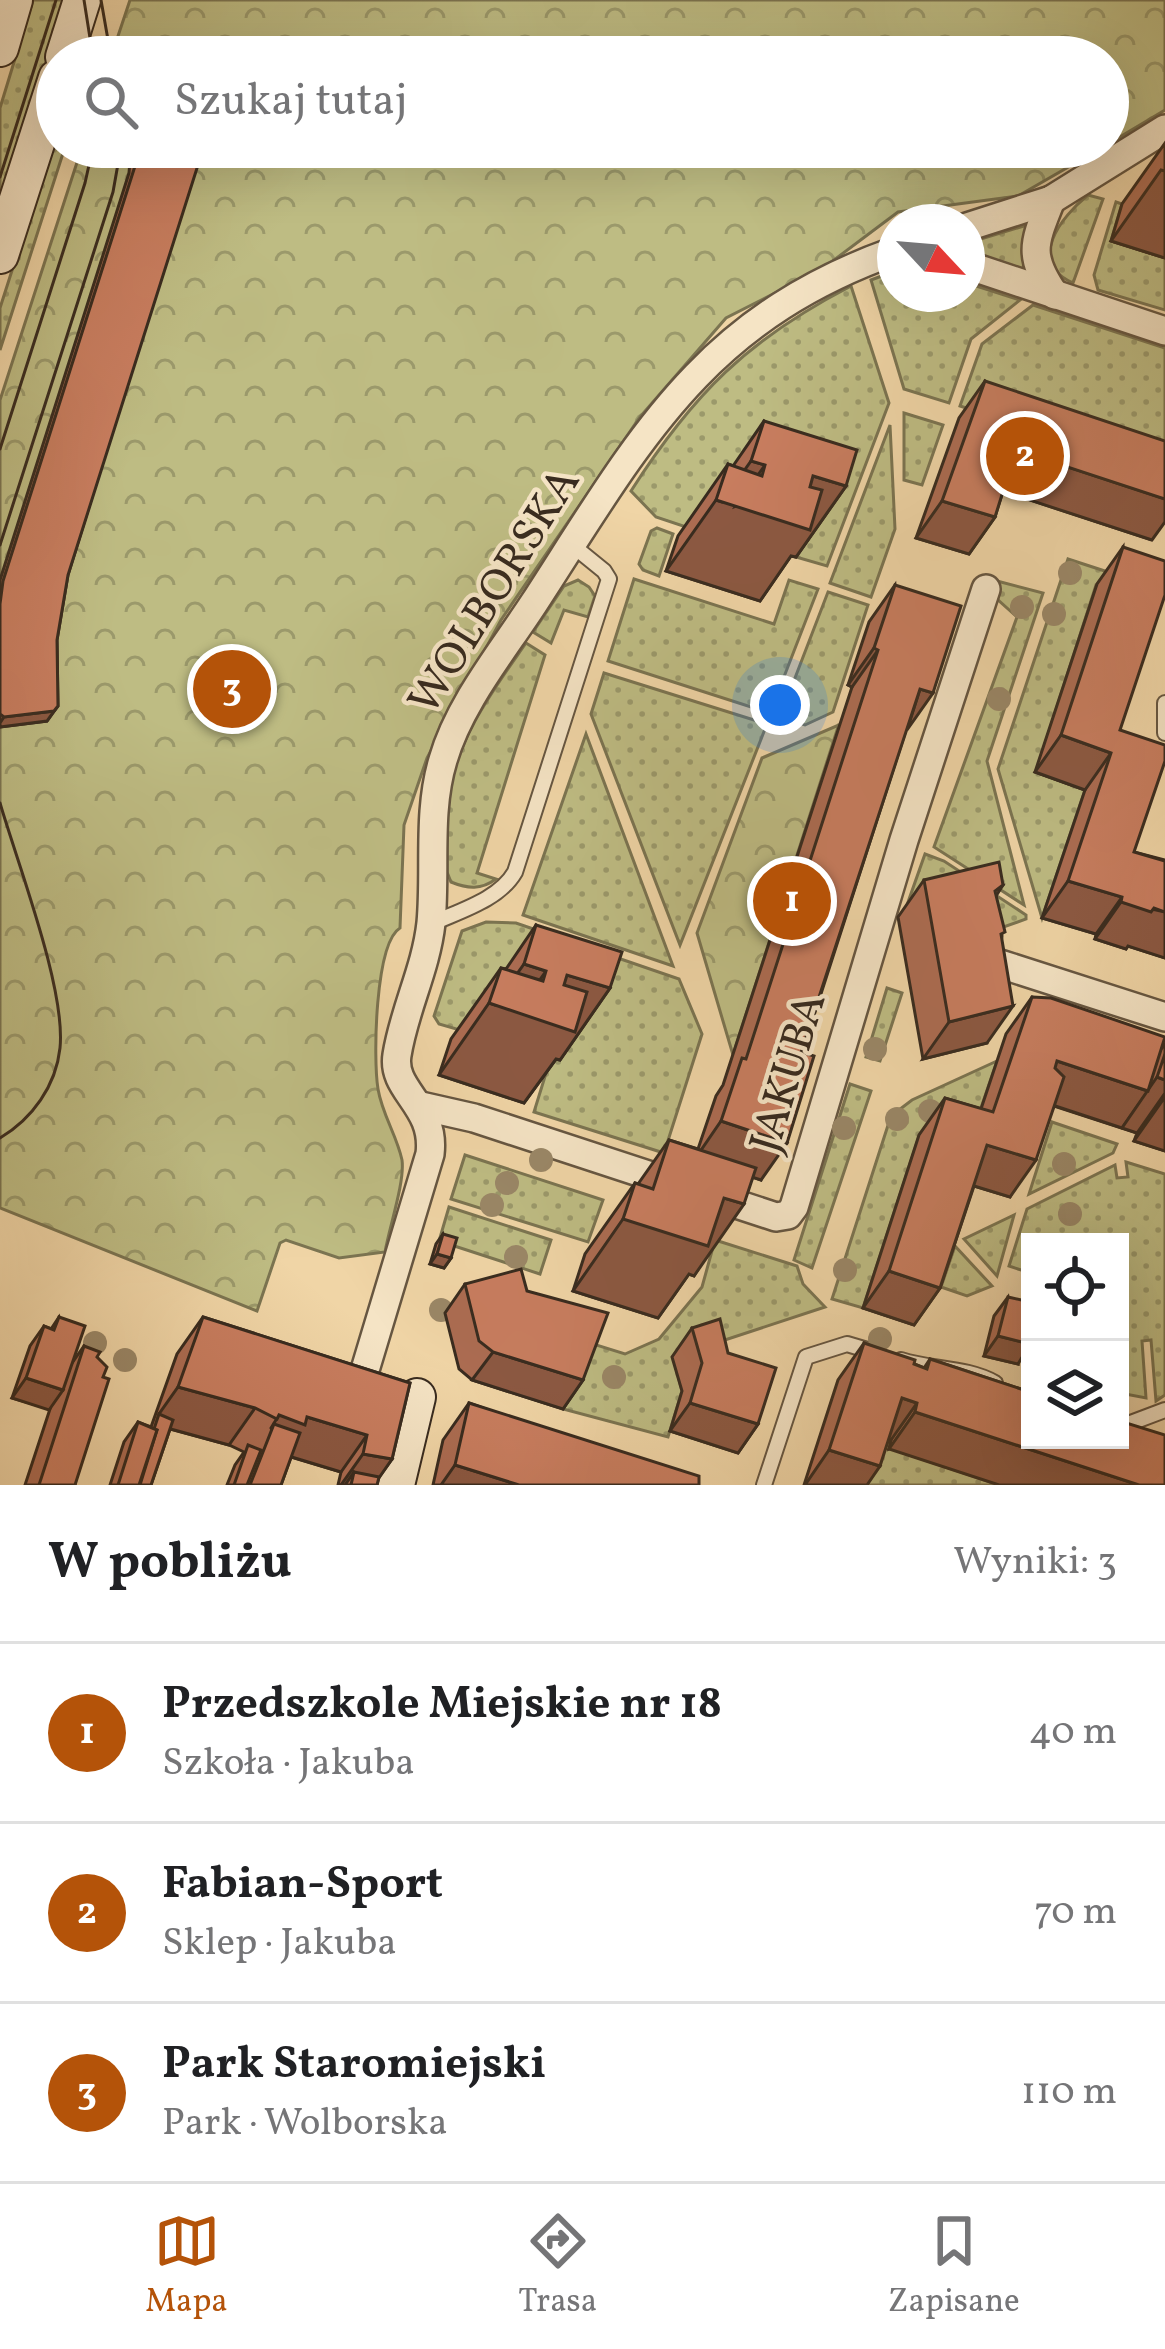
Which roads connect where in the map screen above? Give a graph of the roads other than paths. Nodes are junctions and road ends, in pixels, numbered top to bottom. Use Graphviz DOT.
graph roads {
  1 [pos="14,0"];
  2 [pos="82,0"];
  3 [pos="71,36"];
  4 [pos="0,48"];
  5 [pos="1163,130"];
  6 [pos="36,143"];
  7 [pos="1129,151"];
  8 [pos="1102,168"];
  9 [pos="1051,200"];
  10 [pos="985,221"];
  11 [pos="0,255"];
  12 [pos="877,257"];
  13 [pos="985,271"];
  14 [pos="1055,295"];
  15 [pos="1165,332"];
  16 [pos="572,544"];
  17 [pos="986,589"];
  18 [pos="1165,703"];
  19 [pos="1165,733"];
  20 [pos="431,924"];
  21 [pos="997,963"];
  22 [pos="1165,1017"];
  23 [pos="421,1106"];
  24 [pos="362,1380"];
  25 [pos="417,1397"];
  26 [pos="1013,1397"];
  27 [pos="1165,1410"];
  28 [pos="1129,1424"];
  29 [pos="397,1485"];
  30 [pos="764,1485"];
  1 -- 4 [label="main road"];
  2 -- 3 [label="main road"];
  5 -- 7 [label="street"];
  6 -- 11 [label="main road"];
  8 -- 9 [label="street"];
  9 -- 10 [label="street"];
  9 -- 14 [label="street"];
  12 -- 16 [label="street, WOLBORSKA"];
  13 -- 14 [label="street"];
  14 -- 15 [label="street"];
  16 -- 20 [label="street, WOLBORSKA"];
  16 -- 20 [label="lane"];
  17 -- 23 [label="street, JAKUBA"];
  18 -- 19 [label="lane"];
  20 -- 23 [label="street, WOLBORSKA"];
  21 -- 22 [label="street"];
  23 -- 24 [label="street, WOLBORSKA"];
  25 -- 29 [label="main road"];
  26 -- 30 [label="lane"];
  27 -- 28 [label="lane"];
}
